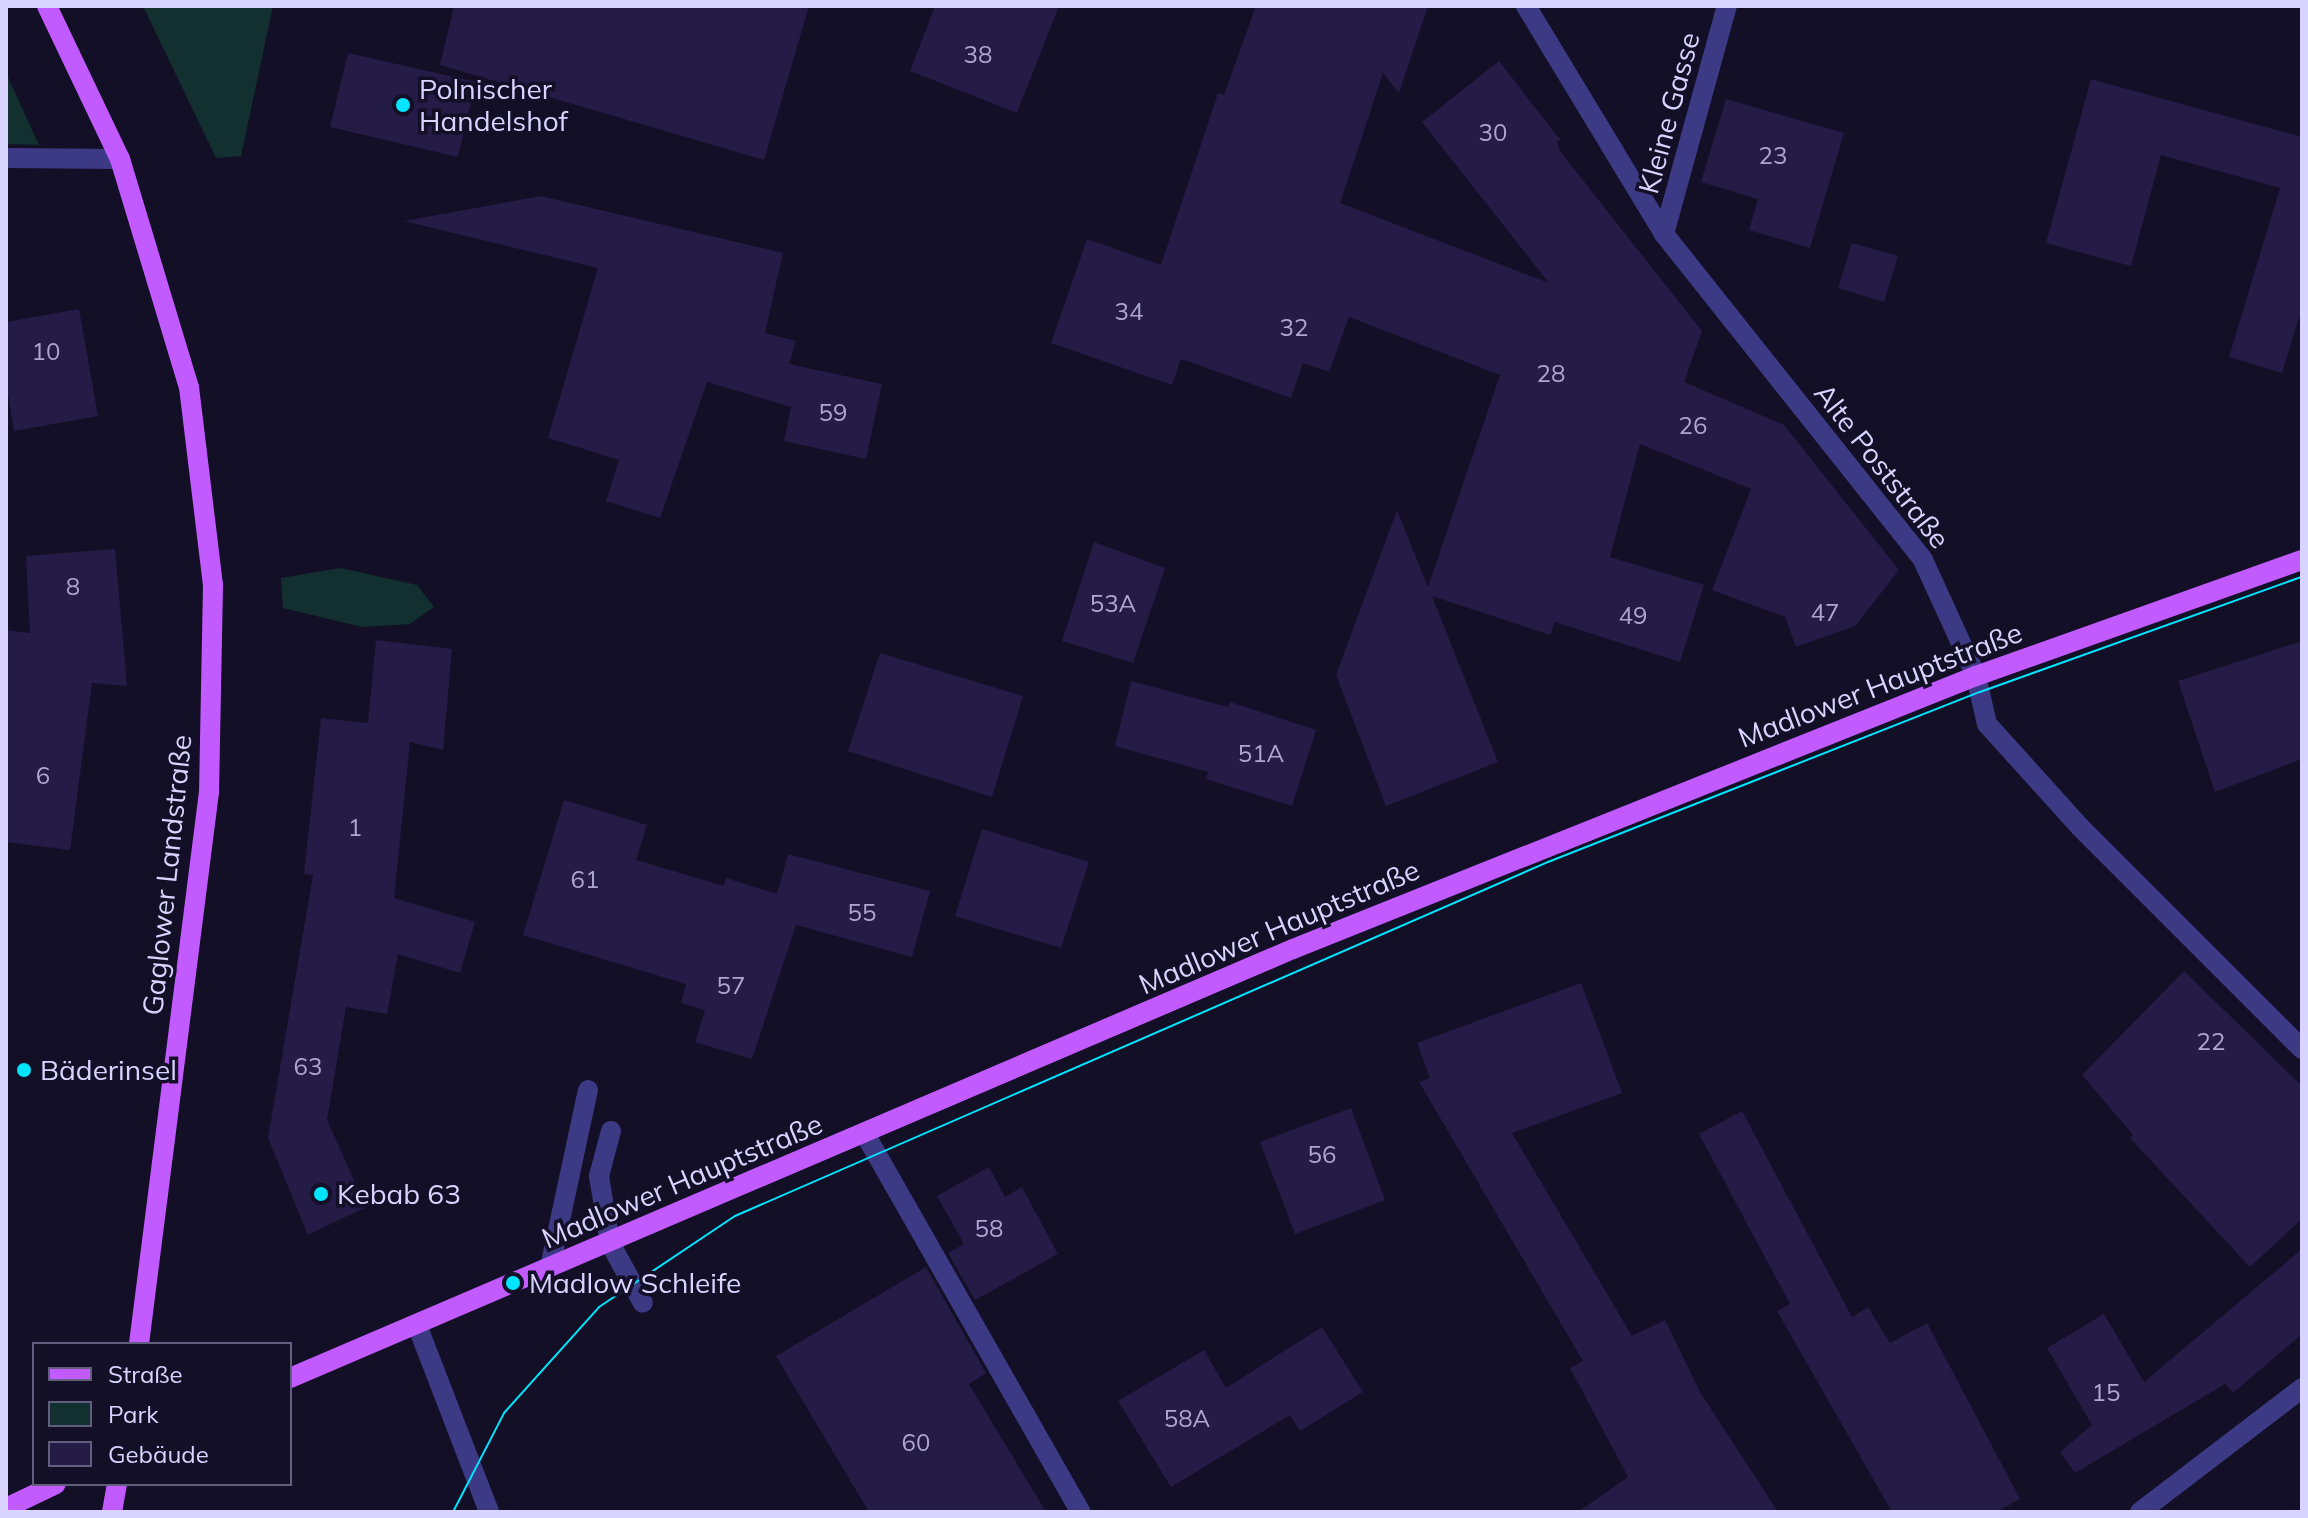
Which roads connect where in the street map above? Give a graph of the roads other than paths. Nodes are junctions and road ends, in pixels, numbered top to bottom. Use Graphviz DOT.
graph roads {
  1 [pos="47,6"];
  2 [pos="1526,6"];
  3 [pos="1727,6"];
  4 [pos="6,158"];
  5 [pos="120,159"];
  6 [pos="1664,234"];
  7 [pos="2302,560"];
  8 [pos="1976,676"];
  9 [pos="2302,1049"];
  10 [pos="588,1090"];
  11 [pos="611,1131"];
  12 [pos="865,1134"];
  13 [pos="610,1243"];
  14 [pos="550,1267"];
  15 [pos="643,1303"];
  16 [pos="417,1325"];
  17 [pos="139,1342"];
  18 [pos="292,1377"];
  19 [pos="2302,1388"];
  20 [pos="52,1486"];
  21 [pos="117,1486"];
  22 [pos="6,1508"];
  23 [pos="112,1512"];
  24 [pos="489,1512"];
  25 [pos="1081,1512"];
  26 [pos="2140,1512"];
  1 -- 5 [label="main road, Gaglower Landstraße"];
  2 -- 6 [label="street, Alte Poststraße"];
  3 -- 6 [label="street, Kleine Gasse"];
  4 -- 5 [label="street"];
  5 -- 17 [label="main road, Gaglower Landstraße"];
  6 -- 8 [label="street, Alte Poststraße"];
  7 -- 8 [label="main road, Madlower Hauptstraße"];
  8 -- 9 [label="street, Alte Poststraße"];
  8 -- 12 [label="main road, Madlower Hauptstraße"];
  10 -- 14 [label="street"];
  11 -- 13 [label="street"];
  12 -- 13 [label="main road, Madlower Hauptstraße"];
  12 -- 25 [label="street"];
  13 -- 14 [label="main road, Madlower Hauptstraße"];
  13 -- 15 [label="street"];
  14 -- 16 [label="main road, Madlower Hauptstraße"];
  16 -- 18 [label="main road, Madlower Hauptstraße"];
  16 -- 24 [label="street"];
  19 -- 26 [label="street"];
  20 -- 22 [label="main road"];
  21 -- 23 [label="main road"];
}
